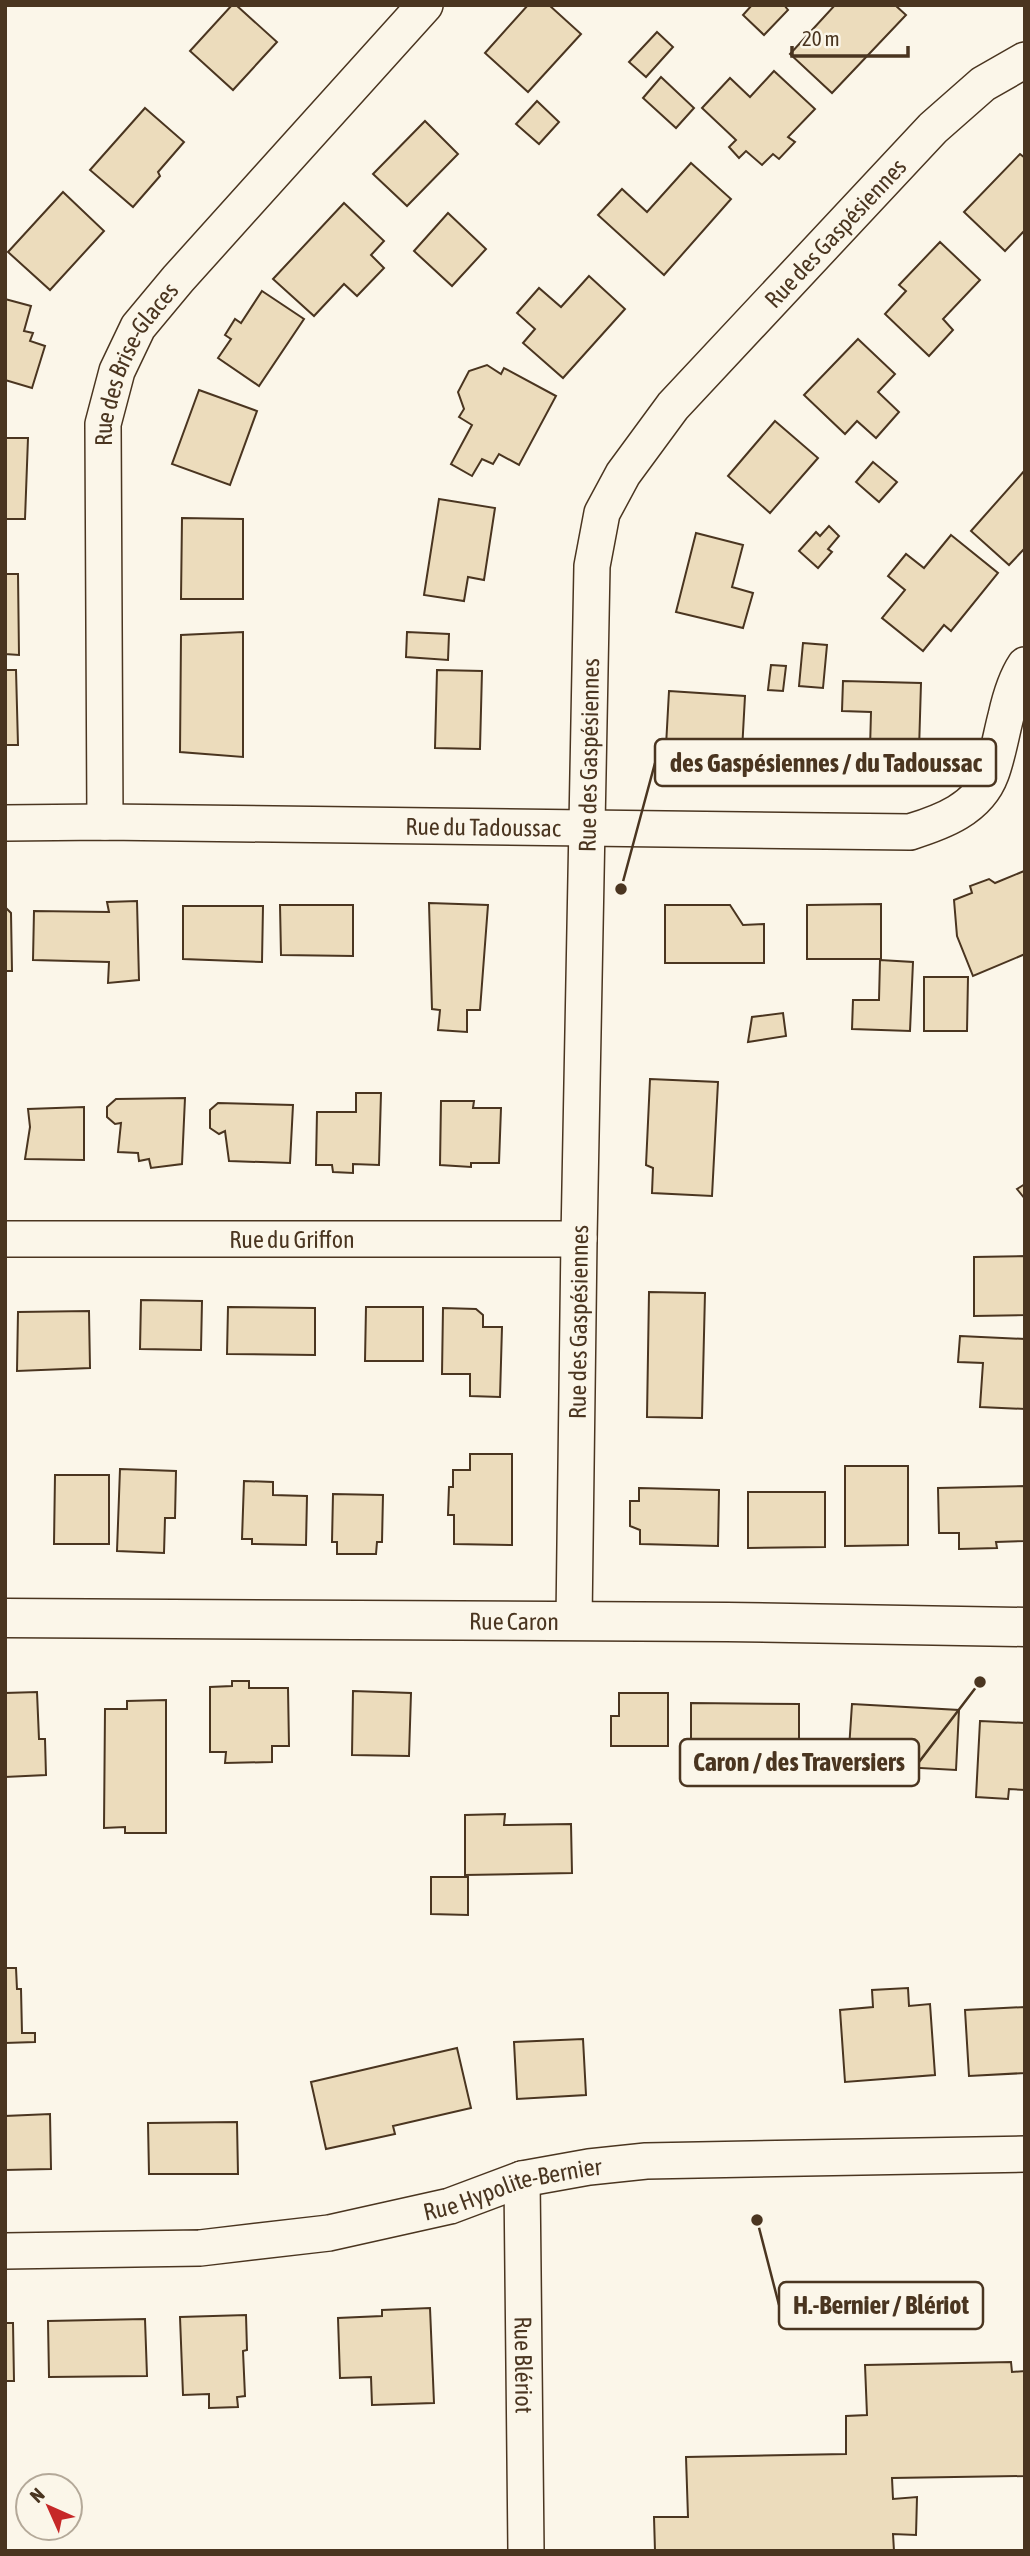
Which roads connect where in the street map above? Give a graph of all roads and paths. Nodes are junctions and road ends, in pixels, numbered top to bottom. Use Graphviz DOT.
graph roads {
  1 [pos="425,5"];
  2 [pos="1025,60"];
  3 [pos="1025,665"];
  4 [pos="105,822"];
  5 [pos="5,823"];
  6 [pos="588,827"];
  7 [pos="5,1239"];
  8 [pos="579,1239"];
  9 [pos="5,1618"];
  10 [pos="574,1621"];
  11 [pos="1025,1627"];
  12 [pos="1025,2154"];
  13 [pos="522,2179"];
  14 [pos="5,2251"];
  15 [pos="526,2551"];
  1 -- 4 [label="street, Rue des Brise-Glaces"];
  2 -- 6 [label="street, Rue des Gaspésiennes"];
  3 -- 6 [label="street, Rue du Tadoussac"];
  4 -- 5 [label="street, Rue du Tadoussac"];
  4 -- 6 [label="street, Rue du Tadoussac"];
  6 -- 8 [label="street, Rue des Gaspésiennes"];
  7 -- 8 [label="street, Rue du Griffon"];
  8 -- 10 [label="street, Rue des Gaspésiennes"];
  9 -- 10 [label="street, Rue Caron"];
  10 -- 11 [label="street, Rue Caron"];
  12 -- 13 [label="street, Rue Hypolite-Bernier"];
  13 -- 14 [label="street, Rue Hypolite-Bernier"];
  13 -- 15 [label="street, Rue Blériot"];
}
